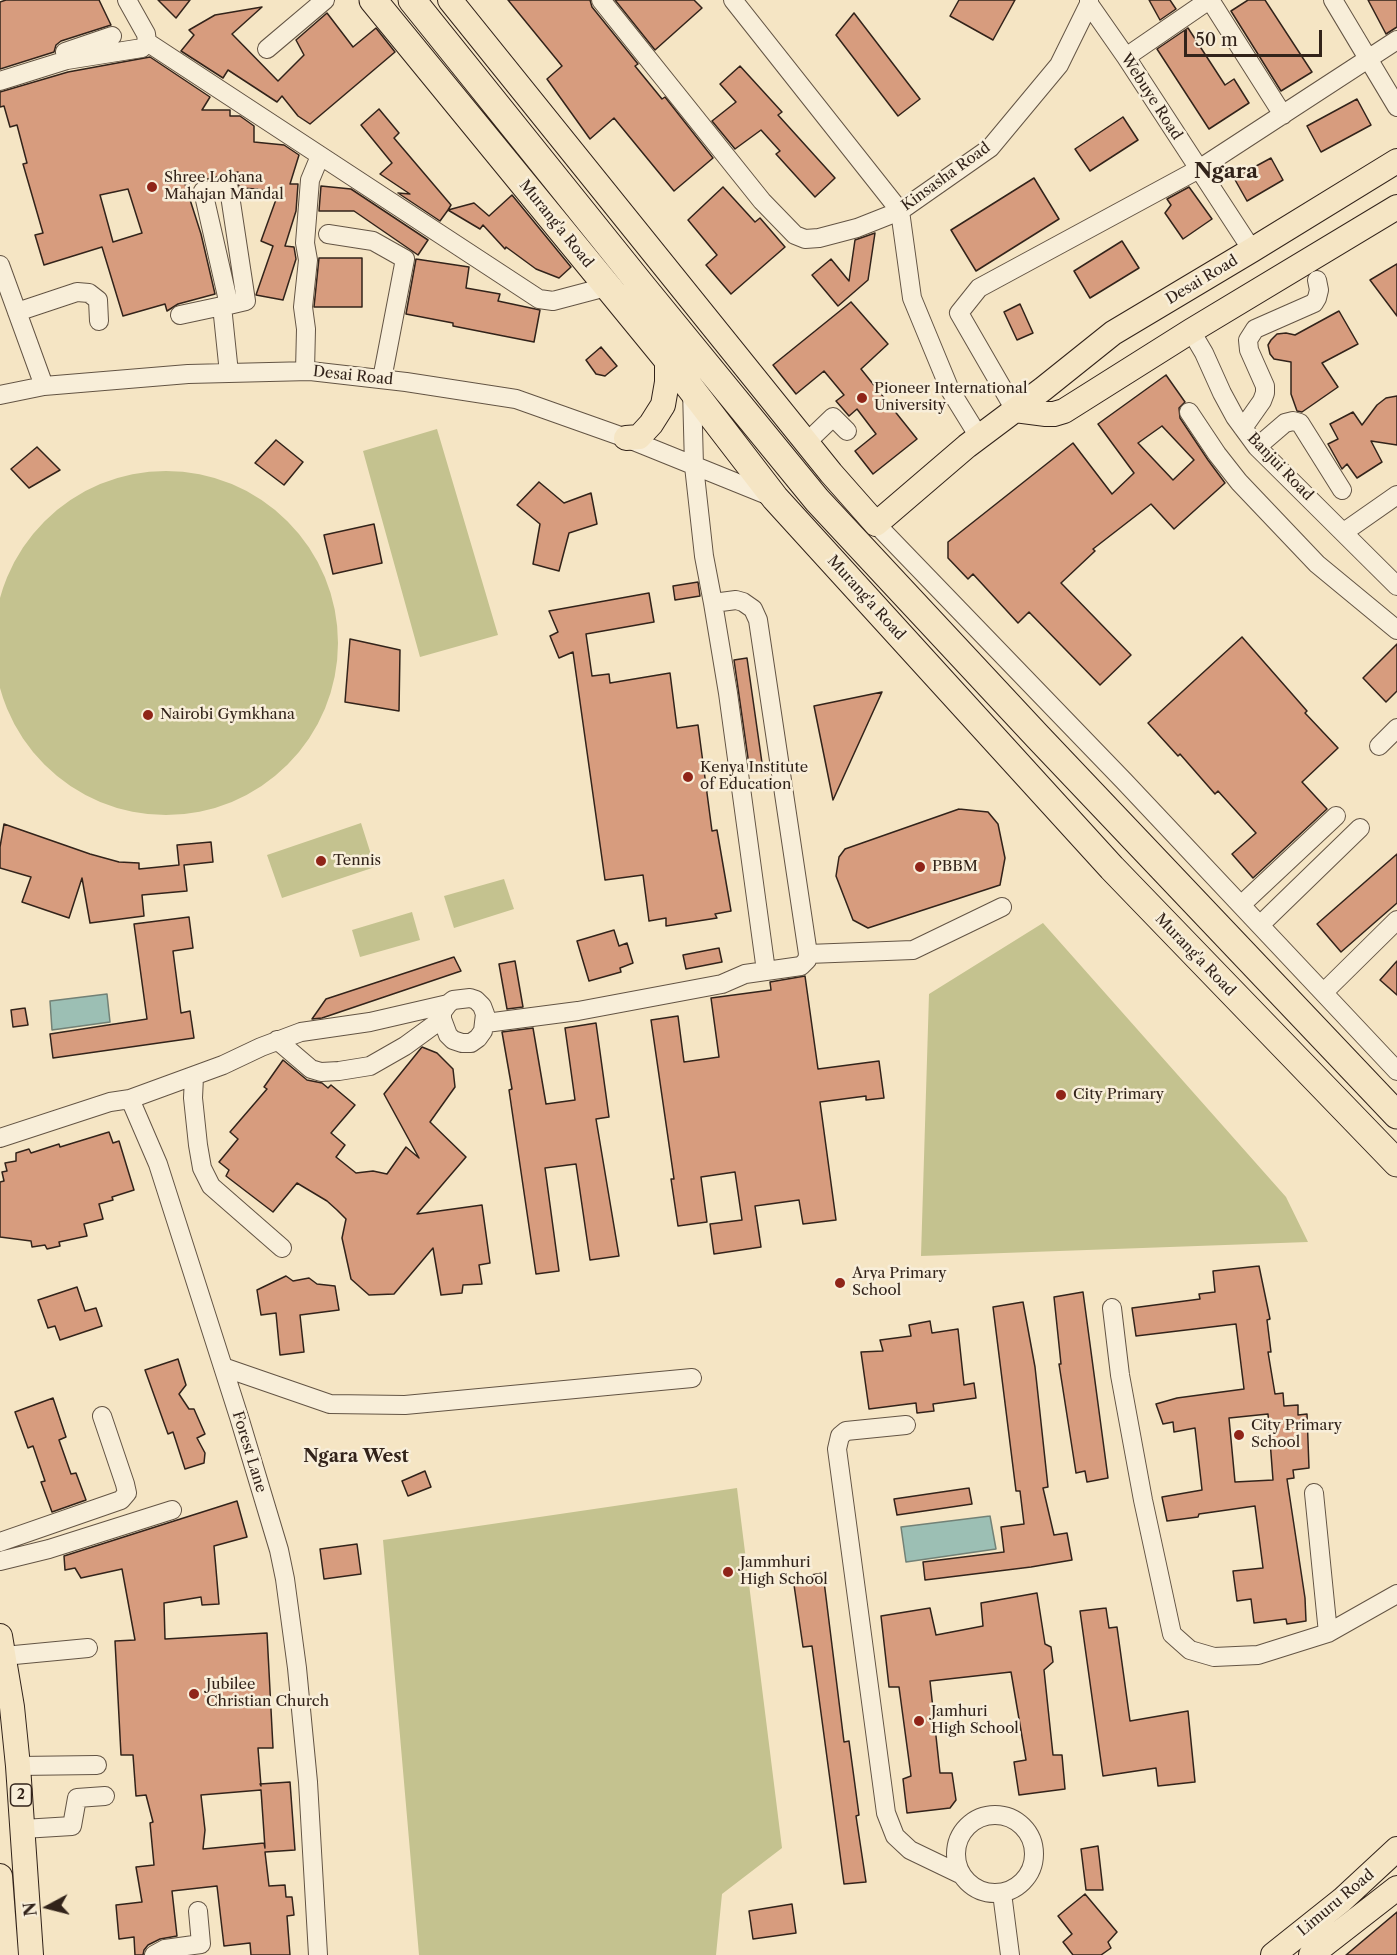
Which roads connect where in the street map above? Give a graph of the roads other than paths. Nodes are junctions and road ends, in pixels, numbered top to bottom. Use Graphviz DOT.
graph roads {
  1 [pos="127,0"];
  2 [pos="325,0"];
  3 [pos="373,0"];
  4 [pos="412,0"];
  5 [pos="450,0"];
  6 [pos="602,0"];
  7 [pos="733,0"];
  8 [pos="1210,0"];
  9 [pos="1333,0"];
  10 [pos="1089,2"];
  11 [pos="112,36"];
  12 [pos="1397,40"];
  13 [pos="147,42"];
  14 [pos="267,50"];
  15 [pos="1126,57"];
  16 [pos="1369,59"];
  17 [pos="0,72"];
  18 [pos="0,81"];
  19 [pos="1397,107"];
  20 [pos="1283,115"];
  21 [pos="320,156"];
  22 [pos="1397,161"];
  23 [pos="1199,169"];
  24 [pos="1397,207"];
  25 [pos="900,211"];
  26 [pos="328,234"];
  27 [pos="1252,250"];
  28 [pos="0,265"];
  29 [pos="1317,280"];
  30 [pos="606,287"];
  31 [pos="225,306"];
  32 [pos="17,312"];
  33 [pos="180,315"];
  34 [pos="99,321"];
  35 [pos="1191,331"];
  36 [pos="667,361"];
  37 [pos="305,371"];
  38 [pos="229,373"];
  39 [pos="382,379"];
  40 [pos="44,386"];
  41 [pos="692,390"];
  42 [pos="0,395"];
  43 [pos="1015,411"];
  44 [pos="1190,412"];
  45 [pos="1243,428"];
  46 [pos="847,431"];
  47 [pos="979,437"];
  48 [pos="626,438"];
  49 [pos="807,442"];
  50 [pos="1257,447"];
  51 [pos="694,466"];
  52 [pos="1342,490"];
  53 [pos="1397,495"];
  54 [pos="775,498"];
  55 [pos="876,524"];
  56 [pos="1344,532"];
  57 [pos="1397,586"];
  58 [pos="713,603"];
  59 [pos="1397,630"];
  60 [pos="1397,728"];
  61 [pos="1379,746"];
  62 [pos="1336,816"];
  63 [pos="1360,828"];
  64 [pos="1241,905"];
  65 [pos="1002,907"];
  66 [pos="1397,920"];
  67 [pos="1260,925"];
  68 [pos="808,954"];
  69 [pos="766,971"];
  70 [pos="1324,992"];
  71 [pos="445,1012"];
  72 [pos="486,1023"];
  73 [pos="278,1040"];
  74 [pos="1397,1071"];
  75 [pos="194,1077"];
  76 [pos="130,1099"];
  77 [pos="1397,1114"];
  78 [pos="0,1138"];
  79 [pos="1397,1163"];
  80 [pos="282,1248"];
  81 [pos="1112,1308"];
  82 [pos="223,1367"];
  83 [pos="692,1378"];
  84 [pos="102,1416"];
  85 [pos="906,1425"];
  86 [pos="1314,1493"];
  87 [pos="172,1510"];
  88 [pos="0,1542"];
  89 [pos="0,1561"];
  90 [pos="1397,1594"];
  91 [pos="1328,1633"];
  92 [pos="2,1646"];
  93 [pos="88,1648"];
  94 [pos="97,1765"];
  95 [pos="18,1766"];
  96 [pos="105,1796"];
  97 [pos="23,1828"];
  98 [pos="1397,1849"];
  99 [pos="962,1875"];
  100 [pos="0,1876"];
  101 [pos="1397,1888"];
  102 [pos="1002,1893"];
  103 [pos="198,1911"];
  104 [pos="6,1955"];
  105 [pos="31,1955"];
  106 [pos="154,1955"];
  107 [pos="318,1955"];
  108 [pos="1010,1955"];
  109 [pos="1274,1955"];
  110 [pos="1311,1955"];
  1 -- 13 [label="street"];
  2 -- 14 [label="street"];
  3 -- 30 [label="highway, Murang'a Road"];
  4 -- 77 [label="highway, Murang'a Road"];
  5 -- 49 [label="main road"];
  6 -- 25 [label="street, Kinsasha Road"];
  7 -- 25 [label="street"];
  8 -- 15 [label="street"];
  8 -- 20 [label="street"];
  9 -- 16 [label="street"];
  10 -- 15 [label="street, Webuye Road"];
  10 -- 25 [label="street, Kinsasha Road"];
  11 -- 17 [label="street"];
  12 -- 16 [label="street"];
  13 -- 18 [label="street"];
  13 -- 21 [label="street"];
  15 -- 23 [label="street, Webuye Road"];
  16 -- 19 [label="street"];
  16 -- 20 [label="street"];
  20 -- 23 [label="street"];
  21 -- 30 [label="street"];
  21 -- 37 [label="street"];
  22 -- 27 [label="main road, Desai Road"];
  23 -- 27 [label="street, Webuye Road"];
  23 -- 43 [label="street"];
  24 -- 35 [label="main road"];
  25 -- 47 [label="street"];
  26 -- 39 [label="street"];
  27 -- 43 [label="main road, Desai Road"];
  28 -- 32 [label="street"];
  29 -- 45 [label="street"];
  30 -- 36 [label="highway, Murang'a Road"];
  31 -- 31 [label="street"];
  31 -- 33 [label="street"];
  31 -- 38 [label="street"];
  32 -- 34 [label="street"];
  32 -- 40 [label="street"];
  35 -- 43 [label="main road"];
  35 -- 45 [label="street, Banjui Road"];
  36 -- 41 [label="highway, Murang'a Road"];
  36 -- 48 [label="main road"];
  37 -- 38 [label="street, Desai Road"];
  37 -- 39 [label="street, Desai Road"];
  38 -- 40 [label="street, Desai Road"];
  39 -- 48 [label="street, Desai Road"];
  40 -- 42 [label="street, Desai Road"];
  41 -- 51 [label="street"];
  41 -- 54 [label="highway, Murang'a Road"];
  43 -- 47 [label="main road, Desai Road"];
  44 -- 59 [label="street"];
  45 -- 50 [label="street, Banjui Road"];
  46 -- 49 [label="street"];
  47 -- 55 [label="main road, Desai Road"];
  48 -- 51 [label="street, Desai Road"];
  49 -- 55 [label="main road"];
  50 -- 52 [label="street"];
  50 -- 56 [label="street, Banjui Road"];
  51 -- 54 [label="street, Desai Road"];
  51 -- 58 [label="street"];
  53 -- 56 [label="street"];
  54 -- 79 [label="highway, Murang'a Road"];
  55 -- 64 [label="street"];
  56 -- 57 [label="street, Banjui Road"];
  58 -- 68 [label="street"];
  58 -- 69 [label="street"];
  60 -- 61 [label="street"];
  62 -- 64 [label="street"];
  63 -- 67 [label="street"];
  64 -- 67 [label="street"];
  65 -- 68 [label="street"];
  66 -- 70 [label="street"];
  67 -- 70 [label="street"];
  68 -- 69 [label="street"];
  69 -- 72 [label="street"];
  70 -- 74 [label="street"];
  71 -- 72 [label="street"];
  71 -- 72 [label="street"];
  71 -- 73 [label="street"];
  71 -- 73 [label="street"];
  73 -- 75 [label="street"];
  75 -- 76 [label="street"];
  75 -- 80 [label="street"];
  76 -- 78 [label="street"];
  76 -- 82 [label="street, Forest Lane"];
  81 -- 91 [label="street"];
  82 -- 83 [label="street"];
  82 -- 107 [label="street, Forest Lane"];
  84 -- 88 [label="street"];
  85 -- 99 [label="street"];
  86 -- 91 [label="street"];
  87 -- 89 [label="street"];
  90 -- 91 [label="street"];
  92 -- 93 [label="street"];
  92 -- 95 [label="main road, 2"];
  94 -- 95 [label="street"];
  95 -- 97 [label="main road, 2"];
  96 -- 97 [label="street"];
  97 -- 105 [label="main road, 2"];
  98 -- 109 [label="main road, Limuru Road"];
  99 -- 102 [label="street"];
  99 -- 102 [label="street"];
  100 -- 104 [label="main road"];
  101 -- 110 [label="main road, Limuru Road"];
  102 -- 108 [label="street"];
  103 -- 106 [label="street"];
}
